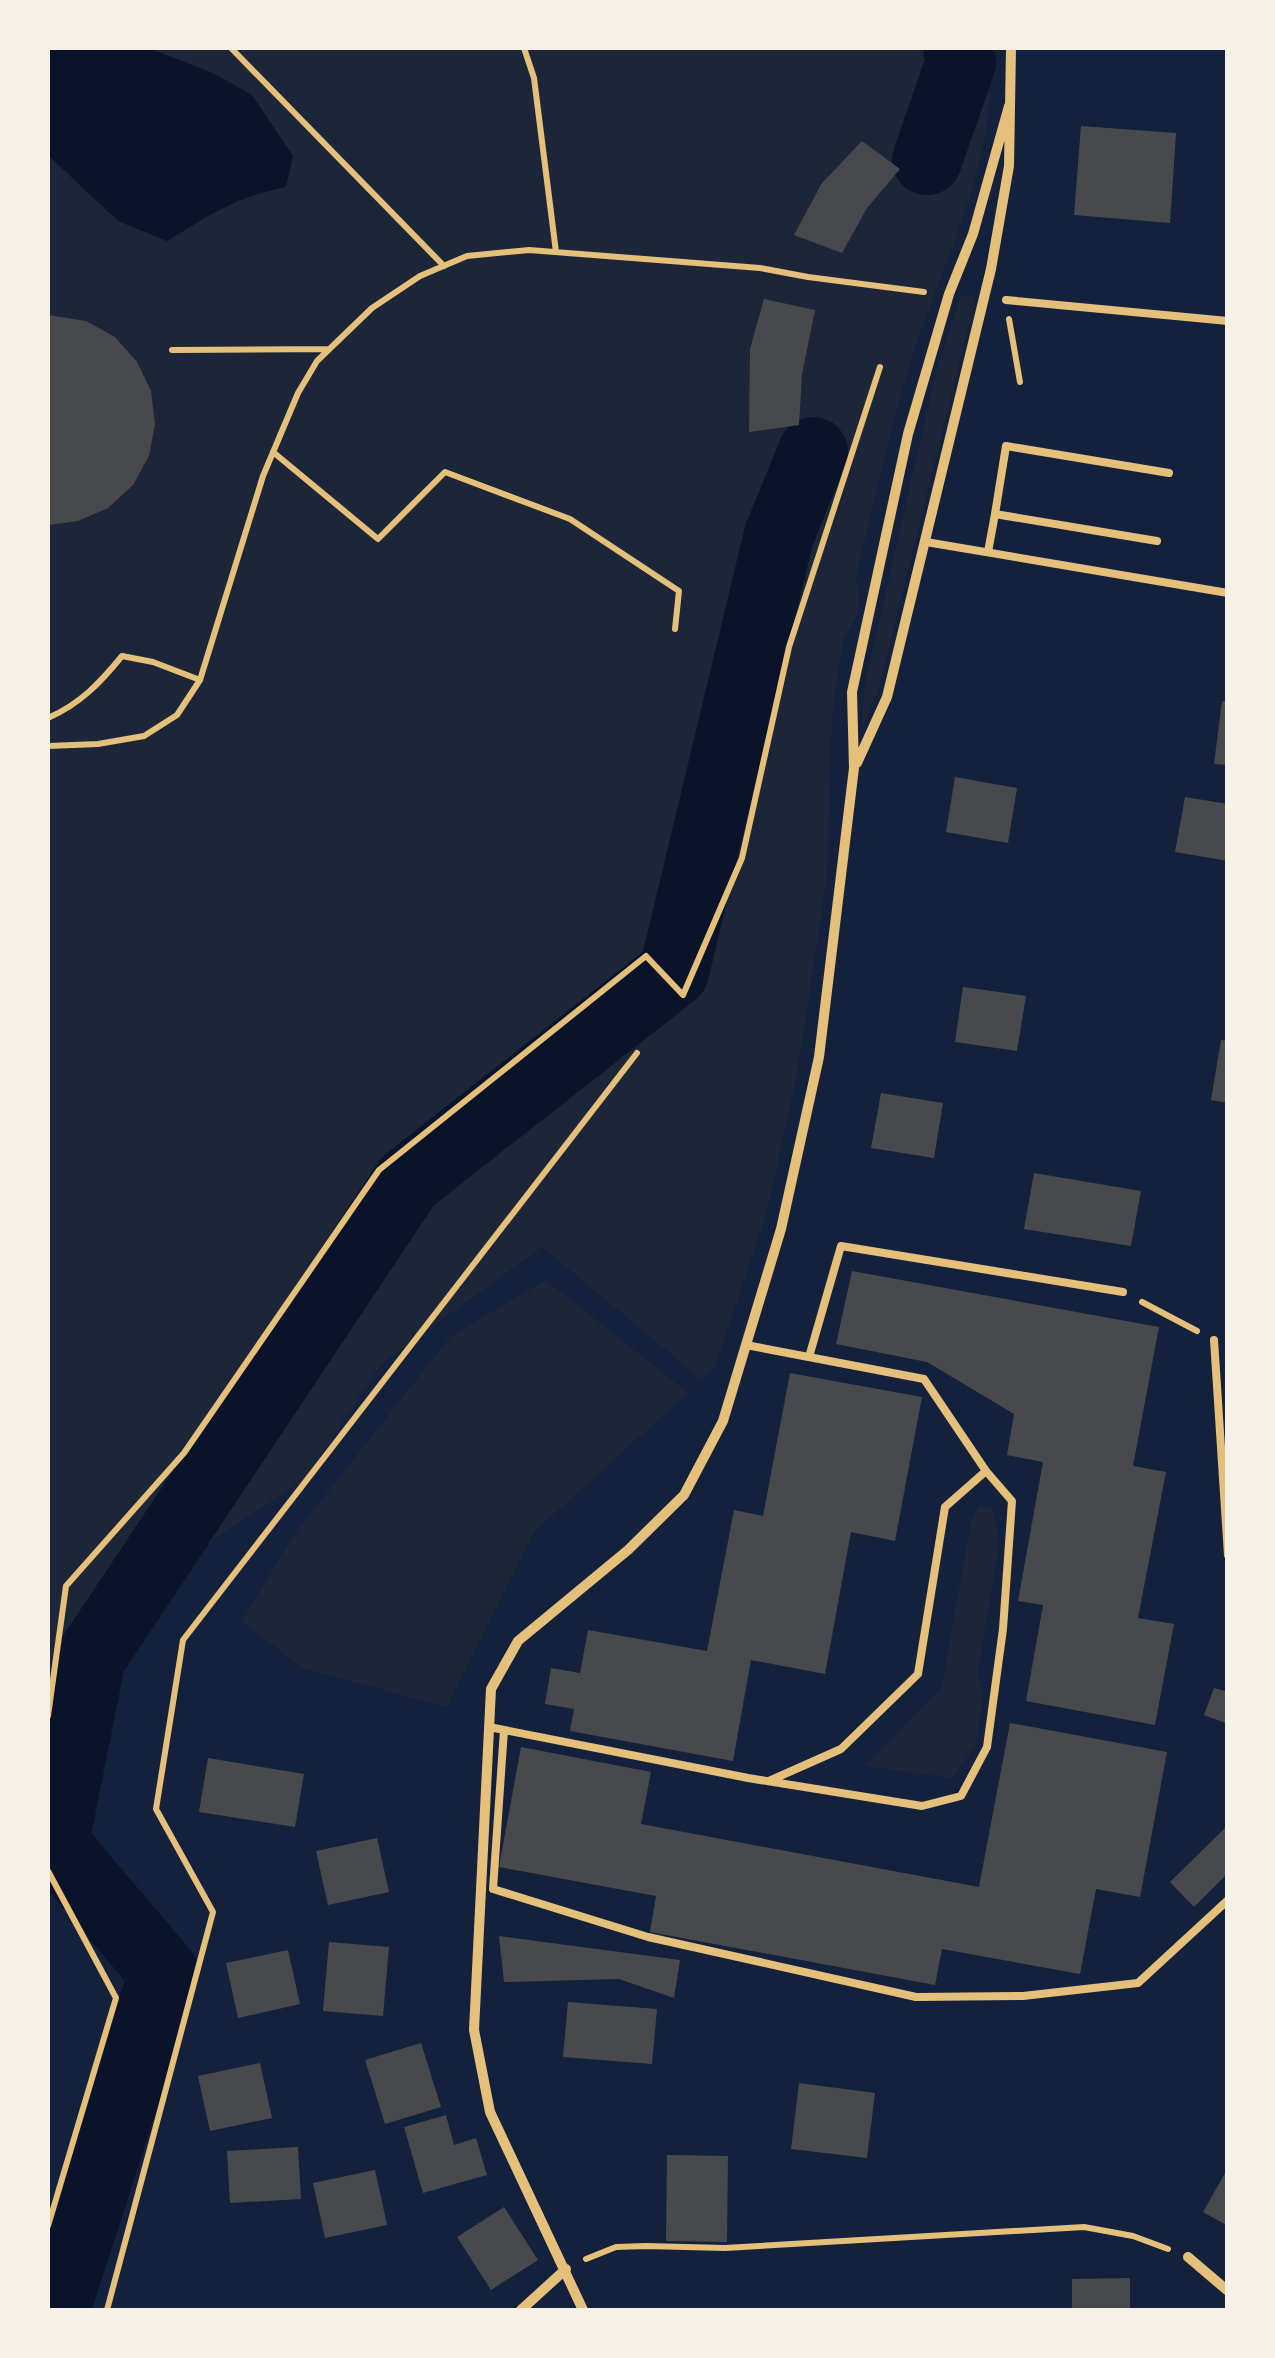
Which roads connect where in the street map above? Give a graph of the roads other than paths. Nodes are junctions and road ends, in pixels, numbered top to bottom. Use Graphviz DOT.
graph roads {
  1 [pos="1011,48"];
  2 [pos="1008,106"];
  3 [pos="1006,300"];
  4 [pos="1228,321"];
  5 [pos="1169,472"];
  6 [pos="995,514"];
  7 [pos="1157,541"];
  8 [pos="926,542"];
  9 [pos="988,552"];
  10 [pos="1228,593"];
  11 [pos="854,768"];
  12 [pos="1123,1292"];
  13 [pos="1214,1340"];
  14 [pos="746,1345"];
  15 [pos="809,1356"];
  16 [pos="986,1470"];
  17 [pos="1228,1555"];
  18 [pos="489,1728"];
  19 [pos="504,1730"];
  20 [pos="769,1781"];
  21 [pos="1228,1900"];
  22 [pos="1188,2257"];
  23 [pos="566,2269"];
  24 [pos="1228,2291"];
  25 [pos="521,2310"];
  26 [pos="583,2310"];
  1 -- 2 [label="street"];
  2 -- 8 [label="street"];
  2 -- 11 [label="street"];
  3 -- 4 [label="lane"];
  5 -- 6 [label="lane"];
  6 -- 7 [label="lane"];
  6 -- 9 [label="lane"];
  8 -- 9 [label="lane"];
  8 -- 11 [label="street"];
  9 -- 10 [label="lane"];
  11 -- 14 [label="street"];
  12 -- 15 [label="lane"];
  13 -- 17 [label="lane"];
  14 -- 15 [label="lane"];
  14 -- 18 [label="street"];
  15 -- 16 [label="lane"];
  16 -- 20 [label="lane"];
  16 -- 20 [label="lane"];
  18 -- 19 [label="lane"];
  18 -- 23 [label="street"];
  19 -- 20 [label="lane"];
  19 -- 21 [label="lane"];
  22 -- 24 [label="street"];
  23 -- 25 [label="street"];
  23 -- 26 [label="street"];
}
